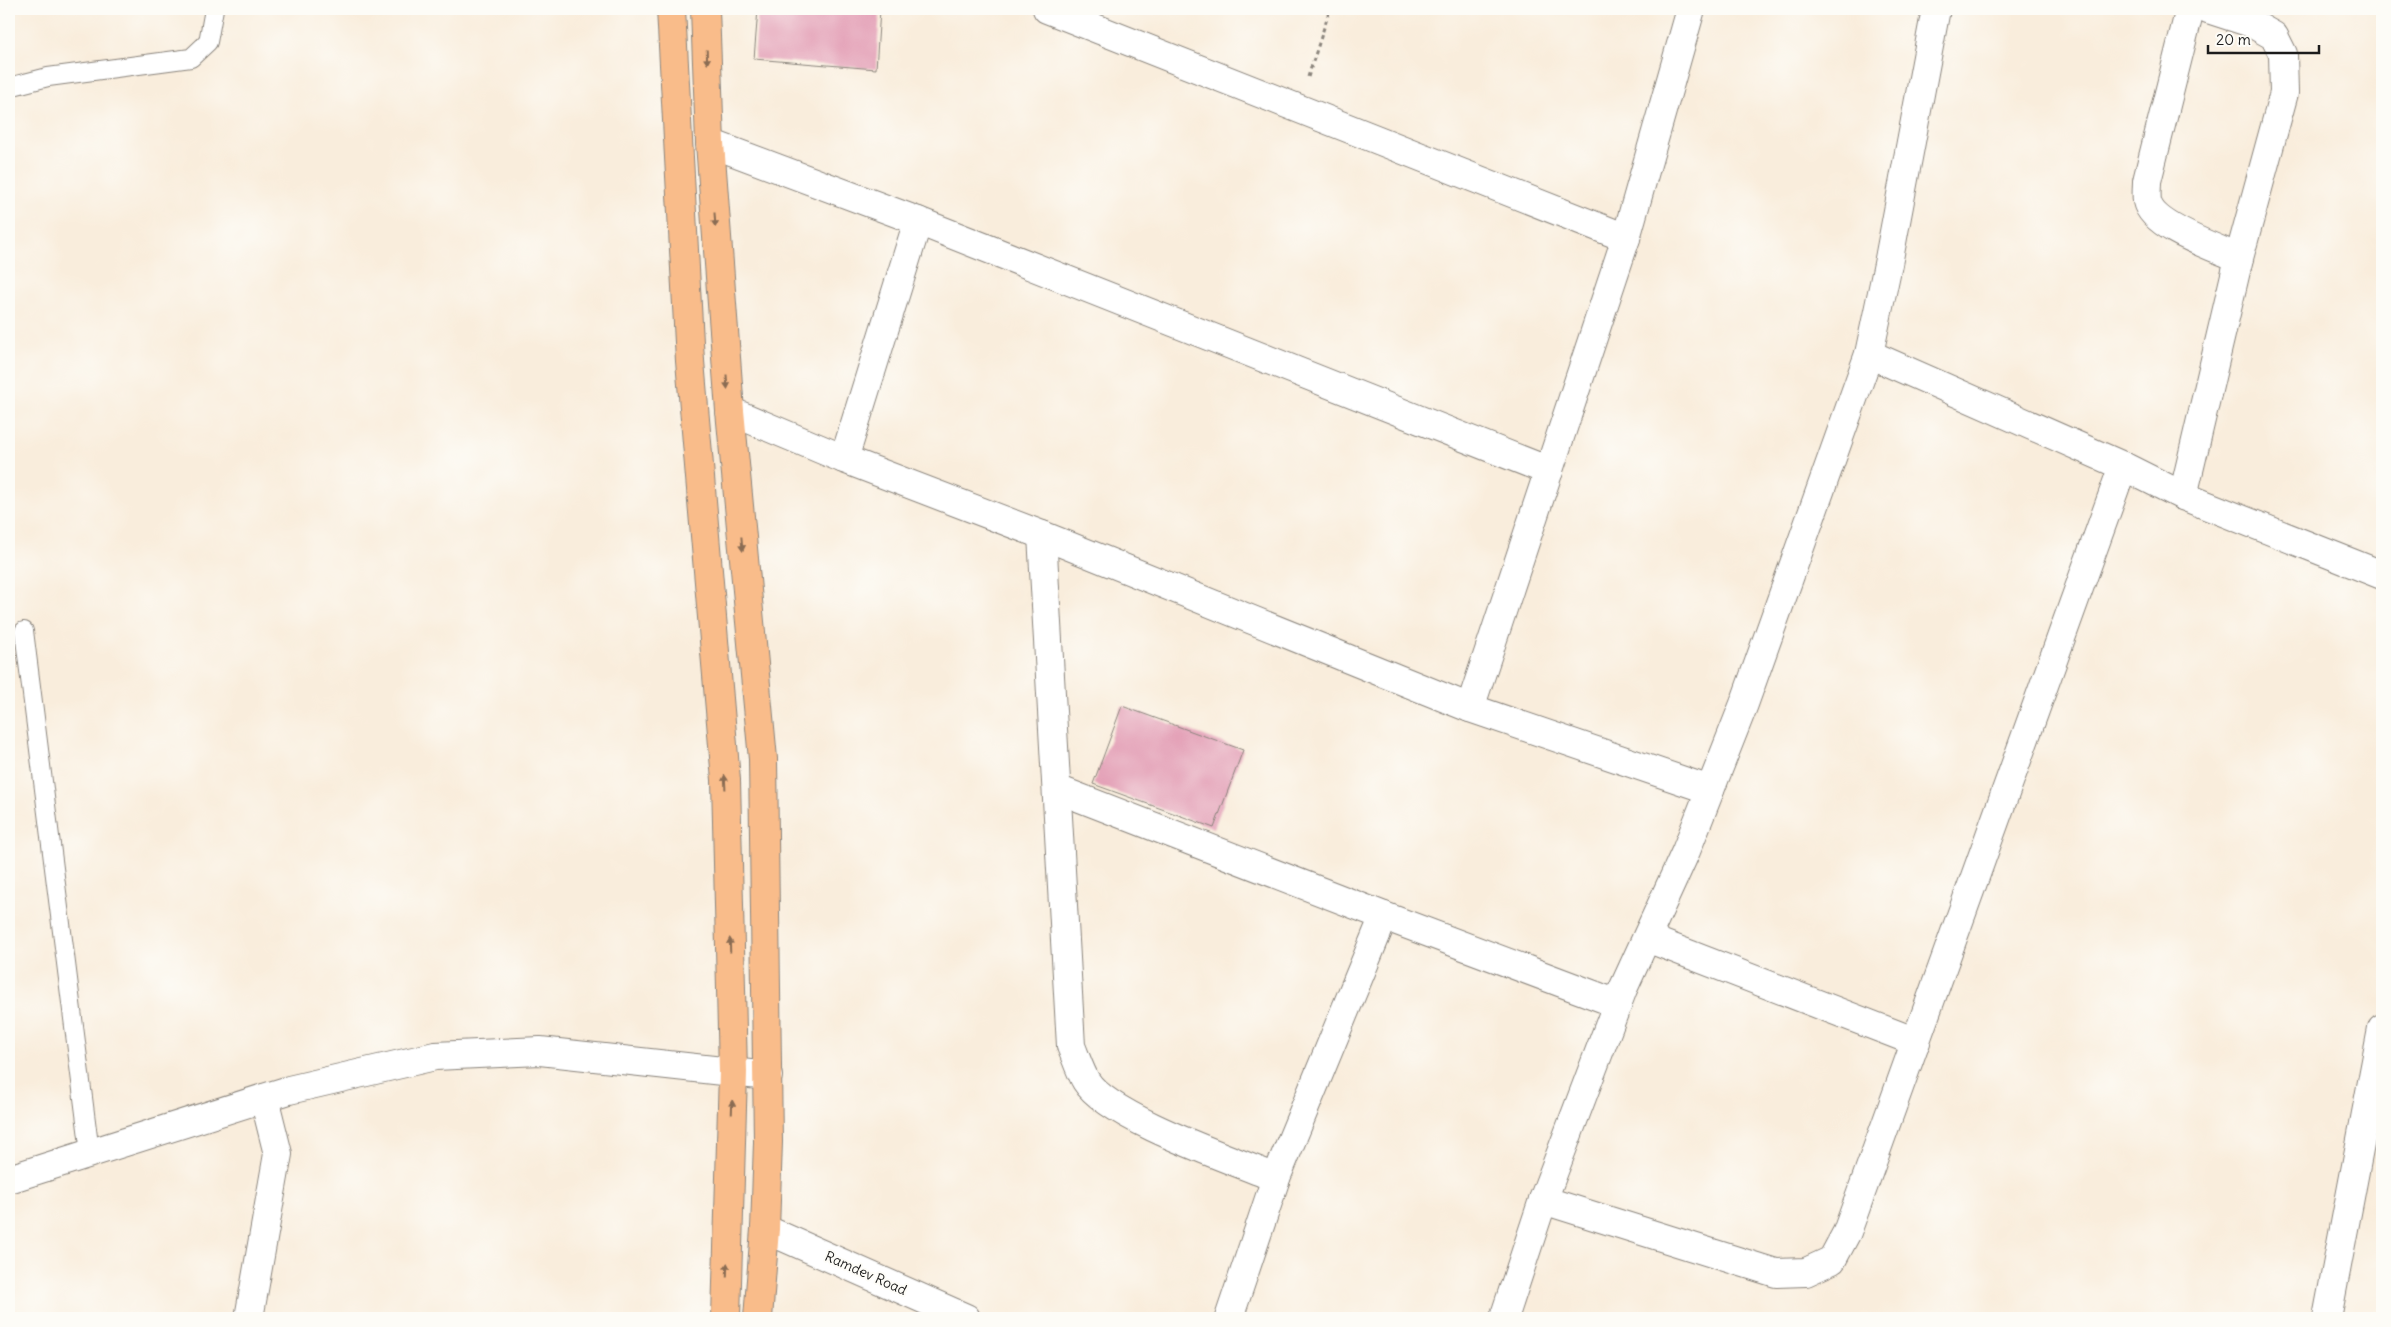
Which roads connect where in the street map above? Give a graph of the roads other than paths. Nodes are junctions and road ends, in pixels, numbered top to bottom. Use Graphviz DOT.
graph roads {
  1 [pos="214,9"];
  2 [pos="671,9"];
  3 [pos="705,9"];
  4 [pos="1047,9"];
  5 [pos="1691,9"];
  6 [pos="1936,9"];
  7 [pos="2190,9"];
  8 [pos="2208,9"];
  9 [pos="9,87"];
  10 [pos="710,143"];
  11 [pos="918,221"];
  12 [pos="1626,238"];
  13 [pos="2239,258"];
  14 [pos="1869,354"];
  15 [pos="730,411"];
  16 [pos="844,459"];
  17 [pos="2123,466"];
  18 [pos="1549,471"];
  19 [pos="2183,496"];
  20 [pos="1042,535"];
  21 [pos="2382,575"];
  22 [pos="24,631"];
  23 [pos="1470,708"];
  24 [pos="1057,789"];
  25 [pos="1710,790"];
  26 [pos="1384,916"];
  27 [pos="1647,938"];
  28 [pos="1618,1004"];
  29 [pos="2382,1029"];
  30 [pos="1916,1042"];
  31 [pos="734,1072"];
  32 [pos="2379,1073"];
  33 [pos="768,1076"];
  34 [pos="264,1098"];
  35 [pos="90,1153"];
  36 [pos="1276,1178"];
  37 [pos="9,1179"];
  38 [pos="1543,1200"];
  39 [pos="765,1229"];
  40 [pos="249,1318"];
  41 [pos="726,1318"];
  42 [pos="758,1318"];
  43 [pos="966,1318"];
  44 [pos="1229,1318"];
  45 [pos="1504,1318"];
  46 [pos="2327,1318"];
  1 -- 9 [label="lane"];
  31 -- 2 [label="main road, one-way"];
  3 -- 10 [label="main road, one-way"];
  4 -- 12 [label="street"];
  5 -- 12 [label="street"];
  6 -- 14 [label="street"];
  7 -- 13 [label="street"];
  8 -- 13 [label="street"];
  10 -- 11 [label="street"];
  10 -- 15 [label="main road, one-way"];
  11 -- 16 [label="street"];
  11 -- 18 [label="street"];
  12 -- 18 [label="street"];
  13 -- 19 [label="street"];
  14 -- 17 [label="street"];
  14 -- 25 [label="street"];
  15 -- 16 [label="street"];
  15 -- 33 [label="main road, one-way"];
  16 -- 20 [label="street"];
  17 -- 19 [label="street"];
  17 -- 30 [label="street"];
  18 -- 23 [label="street"];
  19 -- 21 [label="street"];
  20 -- 23 [label="street"];
  20 -- 24 [label="street"];
  22 -- 35 [label="lane"];
  23 -- 25 [label="street"];
  24 -- 26 [label="street"];
  24 -- 36 [label="street"];
  25 -- 27 [label="street"];
  26 -- 28 [label="street"];
  26 -- 36 [label="street"];
  27 -- 28 [label="street"];
  27 -- 30 [label="street"];
  28 -- 38 [label="street"];
  29 -- 32 [label="street"];
  30 -- 38 [label="street"];
  31 -- 33 [label="street"];
  31 -- 34 [label="street"];
  41 -- 31 [label="main road, one-way"];
  32 -- 46 [label="street"];
  33 -- 39 [label="main road"];
  34 -- 35 [label="street"];
  34 -- 40 [label="street"];
  35 -- 37 [label="street"];
  36 -- 44 [label="street"];
  38 -- 45 [label="street"];
  39 -- 42 [label="main road"];
  39 -- 43 [label="street, Ramdev Road"];
}
